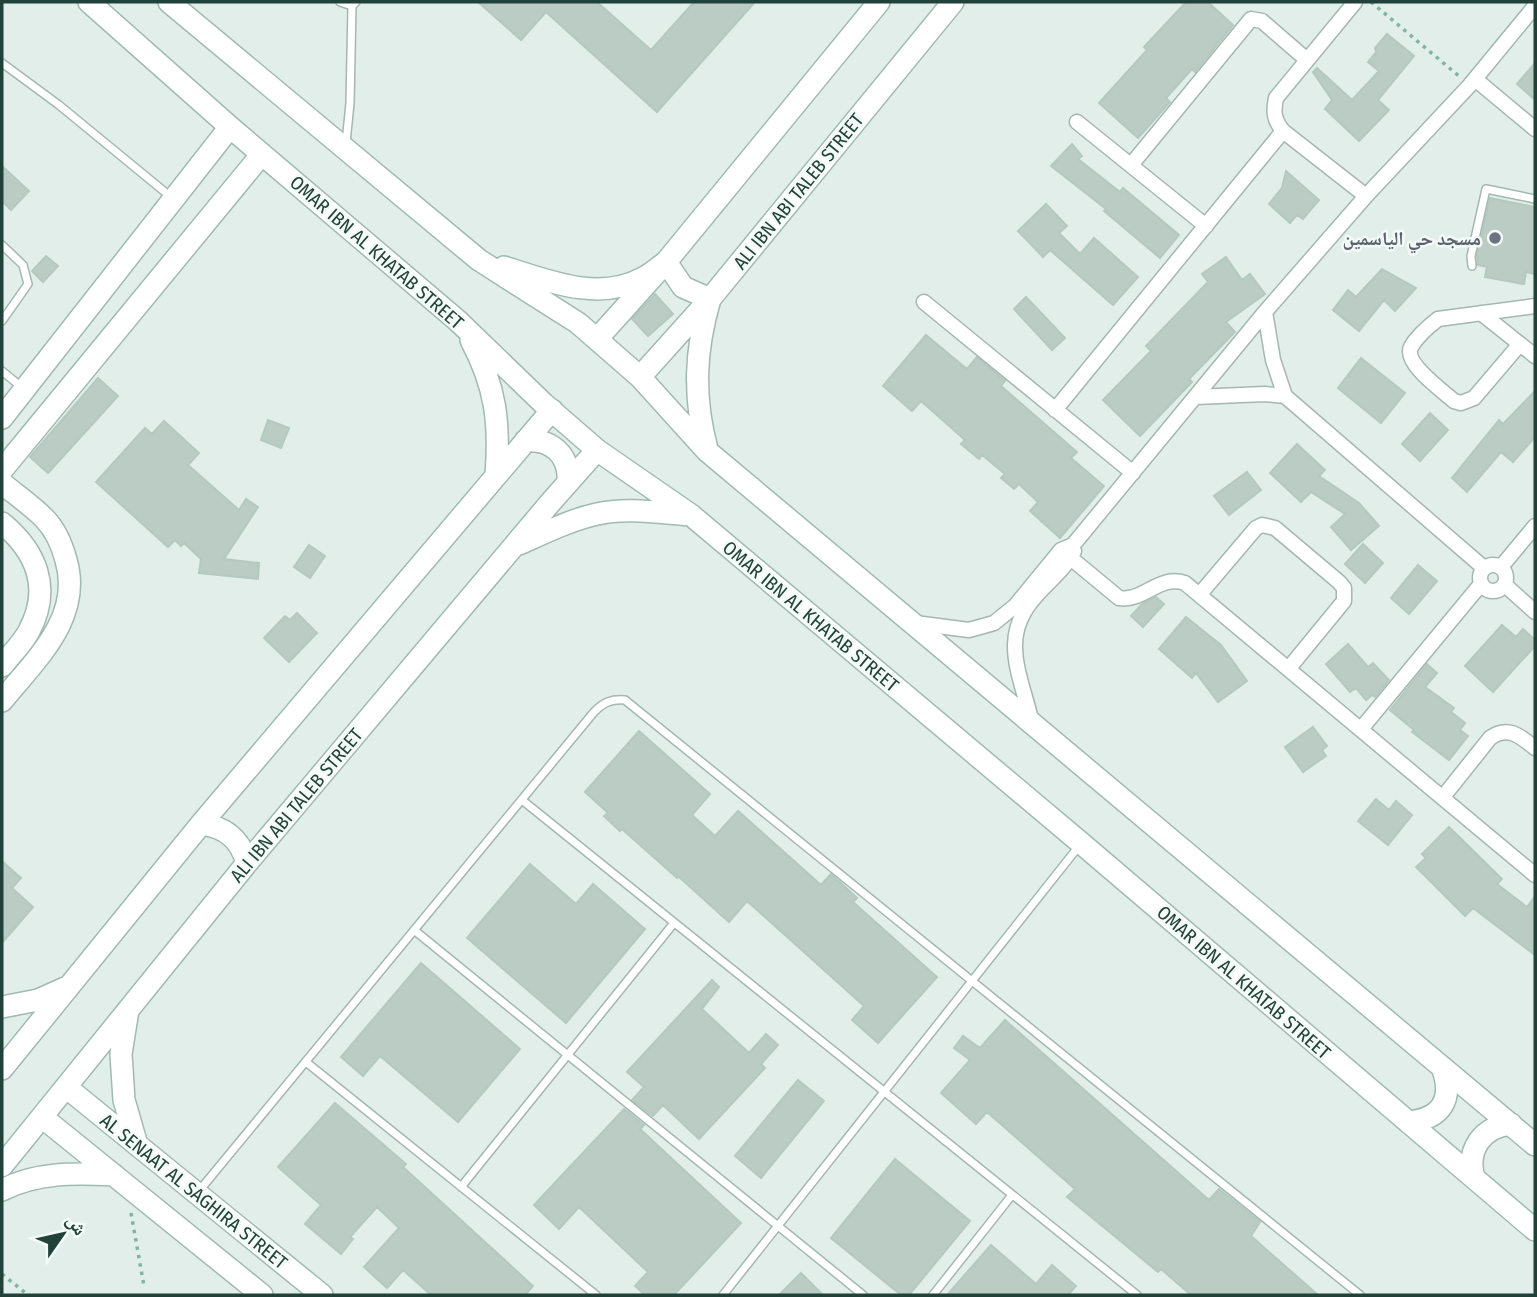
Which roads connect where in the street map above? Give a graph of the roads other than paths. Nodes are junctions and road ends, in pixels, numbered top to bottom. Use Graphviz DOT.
graph roads {
  1 [pos="89,2"];
  2 [pos="169,2"];
  3 [pos="340,2"];
  4 [pos="879,2"];
  5 [pos="953,2"];
  6 [pos="1355,2"];
  7 [pos="354,4"];
  8 [pos="1535,6"];
  9 [pos="107,9"];
  10 [pos="1307,60"];
  11 [pos="2,63"];
  12 [pos="1472,82"];
  13 [pos="1077,122"];
  14 [pos="230,127"];
  15 [pos="1535,129"];
  16 [pos="1283,131"];
  17 [pos="345,150"];
  18 [pos="262,154"];
  19 [pos="1131,165"];
  20 [pos="1366,196"];
  21 [pos="173,199"];
  22 [pos="1535,199"];
  23 [pos="1206,226"];
  24 [pos="2,245"];
  25 [pos="479,260"];
  26 [pos="666,262"];
  27 [pos="1472,265"];
  28 [pos="710,299"];
  29 [pos="924,302"];
  30 [pos="1535,306"];
  31 [pos="1265,312"];
  32 [pos="1481,313"];
  33 [pos="2,321"];
  34 [pos="458,321"];
  35 [pos="75,324"];
  36 [pos="597,339"];
  37 [pos="1520,344"];
  38 [pos="102,348"];
  39 [pos="1535,356"];
  40 [pos="2,371"];
  41 [pos="640,377"];
  42 [pos="24,389"];
  43 [pos="1285,396"];
  44 [pos="1195,397"];
  45 [pos="552,410"];
  46 [pos="1055,410"];
  47 [pos="2,418"];
  48 [pos="525,441"];
  49 [pos="597,450"];
  50 [pos="707,451"];
  51 [pos="2,470"];
  52 [pos="1133,472"];
  53 [pos="496,475"];
  54 [pos="568,482"];
  55 [pos="2,483"];
  56 [pos="691,515"];
  57 [pos="2,523"];
  58 [pos="1535,526"];
  59 [pos="514,546"];
  60 [pos="1068,550"];
  61 [pos="1501,567"];
  62 [pos="1484,568"];
  63 [pos="1481,584"];
  64 [pos="1505,585"];
  65 [pos="1200,594"];
  66 [pos="1027,598"];
  67 [pos="1535,612"];
  68 [pos="913,623"];
  69 [pos="2,666"];
  70 [pos="1289,668"];
  71 [pos="2,701"];
  72 [pos="1032,723"];
  73 [pos="1361,729"];
  74 [pos="1535,748"];
  75 [pos="1443,797"];
  76 [pos="522,800"];
  77 [pos="201,824"];
  78 [pos="1081,843"];
  79 [pos="247,863"];
  80 [pos="1535,875"];
  81 [pos="674,923"];
  82 [pos="414,930"];
  83 [pos="972,981"];
  84 [pos="73,984"];
  85 [pos="2,1007"];
  86 [pos="128,1009"];
  87 [pos="568,1055"];
  88 [pos="306,1062"];
  89 [pos="1443,1067"];
  90 [pos="2,1069"];
  91 [pos="66,1087"];
  92 [pos="884,1092"];
  93 [pos="42,1117"];
  94 [pos="1408,1122"];
  95 [pos="1511,1124"];
  96 [pos="137,1145"];
  97 [pos="1535,1145"];
  98 [pos="2,1166"];
  99 [pos="1474,1178"];
  100 [pos="120,1180"];
  101 [pos="461,1187"];
  102 [pos="2,1190"];
  103 [pos="197,1194"];
  104 [pos="1012,1195"];
  105 [pos="778,1226"];
  106 [pos="1535,1230"];
  107 [pos="262,1295"];
  108 [pos="322,1295"];
  109 [pos="596,1295"];
  110 [pos="723,1295"];
  111 [pos="863,1295"];
  112 [pos="933,1295"];
  113 [pos="1137,1295"];
  114 [pos="1360,1295"];
  1 -- 9 [label="street, OMAR IBN AL KHATAB STREET"];
  2 -- 17 [label="street"];
  3 -- 7 [label="lane"];
  4 -- 26 [label="street"];
  5 -- 28 [label="street, ALI IBN ABI TALEB STREET"];
  6 -- 10 [label="street"];
  7 -- 17 [label="lane"];
  8 -- 12 [label="street"];
  9 -- 14 [label="street, OMAR IBN AL KHATAB STREET"];
  10 -- 16 [label="street"];
  10 -- 19 [label="street"];
  11 -- 21 [label="lane"];
  12 -- 15 [label="street"];
  12 -- 20 [label="street"];
  13 -- 19 [label="street"];
  14 -- 18 [label="street, OMAR IBN AL KHATAB STREET"];
  14 -- 21 [label="street"];
  16 -- 20 [label="street"];
  16 -- 23 [label="street"];
  17 -- 25 [label="street"];
  18 -- 34 [label="street, OMAR IBN AL KHATAB STREET"];
  18 -- 38 [label="street"];
  19 -- 23 [label="street"];
  20 -- 31 [label="street"];
  21 -- 35 [label="street"];
  22 -- 27 [label="lane"];
  23 -- 46 [label="street"];
  24 -- 33 [label="lane"];
  25 -- 26 [label="street"];
  25 -- 36 [label="street"];
  26 -- 28 [label="street"];
  26 -- 36 [label="street"];
  28 -- 41 [label="street, ALI IBN ABI TALEB STREET"];
  28 -- 50 [label="street"];
  29 -- 46 [label="street"];
  30 -- 32 [label="street"];
  31 -- 43 [label="street"];
  31 -- 44 [label="street"];
  32 -- 37 [label="street"];
  32 -- 37 [label="street"];
  34 -- 45 [label="street, OMAR IBN AL KHATAB STREET"];
  34 -- 53 [label="street"];
  35 -- 38 [label="street"];
  35 -- 42 [label="street"];
  36 -- 41 [label="street"];
  37 -- 39 [label="street"];
  38 -- 51 [label="street"];
  40 -- 42 [label="lane"];
  41 -- 50 [label="street"];
  42 -- 47 [label="street"];
  43 -- 44 [label="street"];
  43 -- 62 [label="street"];
  44 -- 52 [label="street"];
  45 -- 48 [label="street"];
  45 -- 49 [label="street, OMAR IBN AL KHATAB STREET"];
  46 -- 52 [label="street"];
  48 -- 53 [label="street"];
  48 -- 54 [label="street"];
  49 -- 54 [label="street, ALI IBN ABI TALEB STREET"];
  49 -- 56 [label="street, OMAR IBN AL KHATAB STREET"];
  50 -- 68 [label="street"];
  52 -- 60 [label="street"];
  53 -- 77 [label="street"];
  54 -- 59 [label="street, ALI IBN ABI TALEB STREET"];
  55 -- 71 [label="street"];
  56 -- 59 [label="street"];
  56 -- 78 [label="street, OMAR IBN AL KHATAB STREET"];
  57 -- 69 [label="street"];
  58 -- 61 [label="street"];
  59 -- 79 [label="street, ALI IBN ABI TALEB STREET"];
  60 -- 65 [label="street"];
  60 -- 66 [label="street"];
  61 -- 62 [label="street"];
  61 -- 64 [label="street"];
  62 -- 63 [label="street"];
  63 -- 64 [label="street"];
  63 -- 73 [label="street"];
  64 -- 67 [label="street"];
  65 -- 70 [label="street"];
  65 -- 70 [label="street"];
  66 -- 68 [label="street"];
  66 -- 72 [label="street"];
  68 -- 72 [label="street"];
  70 -- 73 [label="street"];
  72 -- 89 [label="street"];
  73 -- 75 [label="street"];
  74 -- 75 [label="street"];
  75 -- 80 [label="street"];
  76 -- 81 [label="lane"];
  76 -- 82 [label="lane"];
  76 -- 83 [label="lane"];
  77 -- 79 [label="street"];
  77 -- 84 [label="street"];
  78 -- 83 [label="lane"];
  78 -- 94 [label="street, OMAR IBN AL KHATAB STREET"];
  79 -- 86 [label="street, ALI IBN ABI TALEB STREET"];
  81 -- 87 [label="lane"];
  81 -- 92 [label="lane"];
  82 -- 87 [label="lane"];
  82 -- 88 [label="lane"];
  83 -- 92 [label="lane"];
  83 -- 114 [label="lane"];
  84 -- 85 [label="street"];
  84 -- 90 [label="street"];
  86 -- 91 [label="street, ALI IBN ABI TALEB STREET"];
  86 -- 96 [label="street"];
  87 -- 101 [label="lane"];
  87 -- 105 [label="lane"];
  88 -- 101 [label="lane"];
  88 -- 103 [label="lane"];
  89 -- 94 [label="street"];
  89 -- 95 [label="street"];
  91 -- 93 [label="street, ALI IBN ABI TALEB STREET"];
  91 -- 96 [label="street, AL SENAAT AL SAGHIRA STREET"];
  92 -- 104 [label="lane"];
  92 -- 105 [label="lane"];
  93 -- 98 [label="street, ALI IBN ABI TALEB STREET"];
  93 -- 100 [label="street, AL SENAAT AL SAGHIRA STREET"];
  94 -- 99 [label="street, OMAR IBN AL KHATAB STREET"];
  95 -- 97 [label="street"];
  95 -- 99 [label="street"];
  96 -- 103 [label="street, AL SENAAT AL SAGHIRA STREET"];
  99 -- 106 [label="street, OMAR IBN AL KHATAB STREET"];
  100 -- 102 [label="street"];
  100 -- 107 [label="street, AL SENAAT AL SAGHIRA STREET"];
  101 -- 109 [label="lane"];
  103 -- 108 [label="street, AL SENAAT AL SAGHIRA STREET"];
  104 -- 112 [label="lane"];
  104 -- 113 [label="lane"];
  105 -- 110 [label="lane"];
  105 -- 111 [label="lane"];
}
